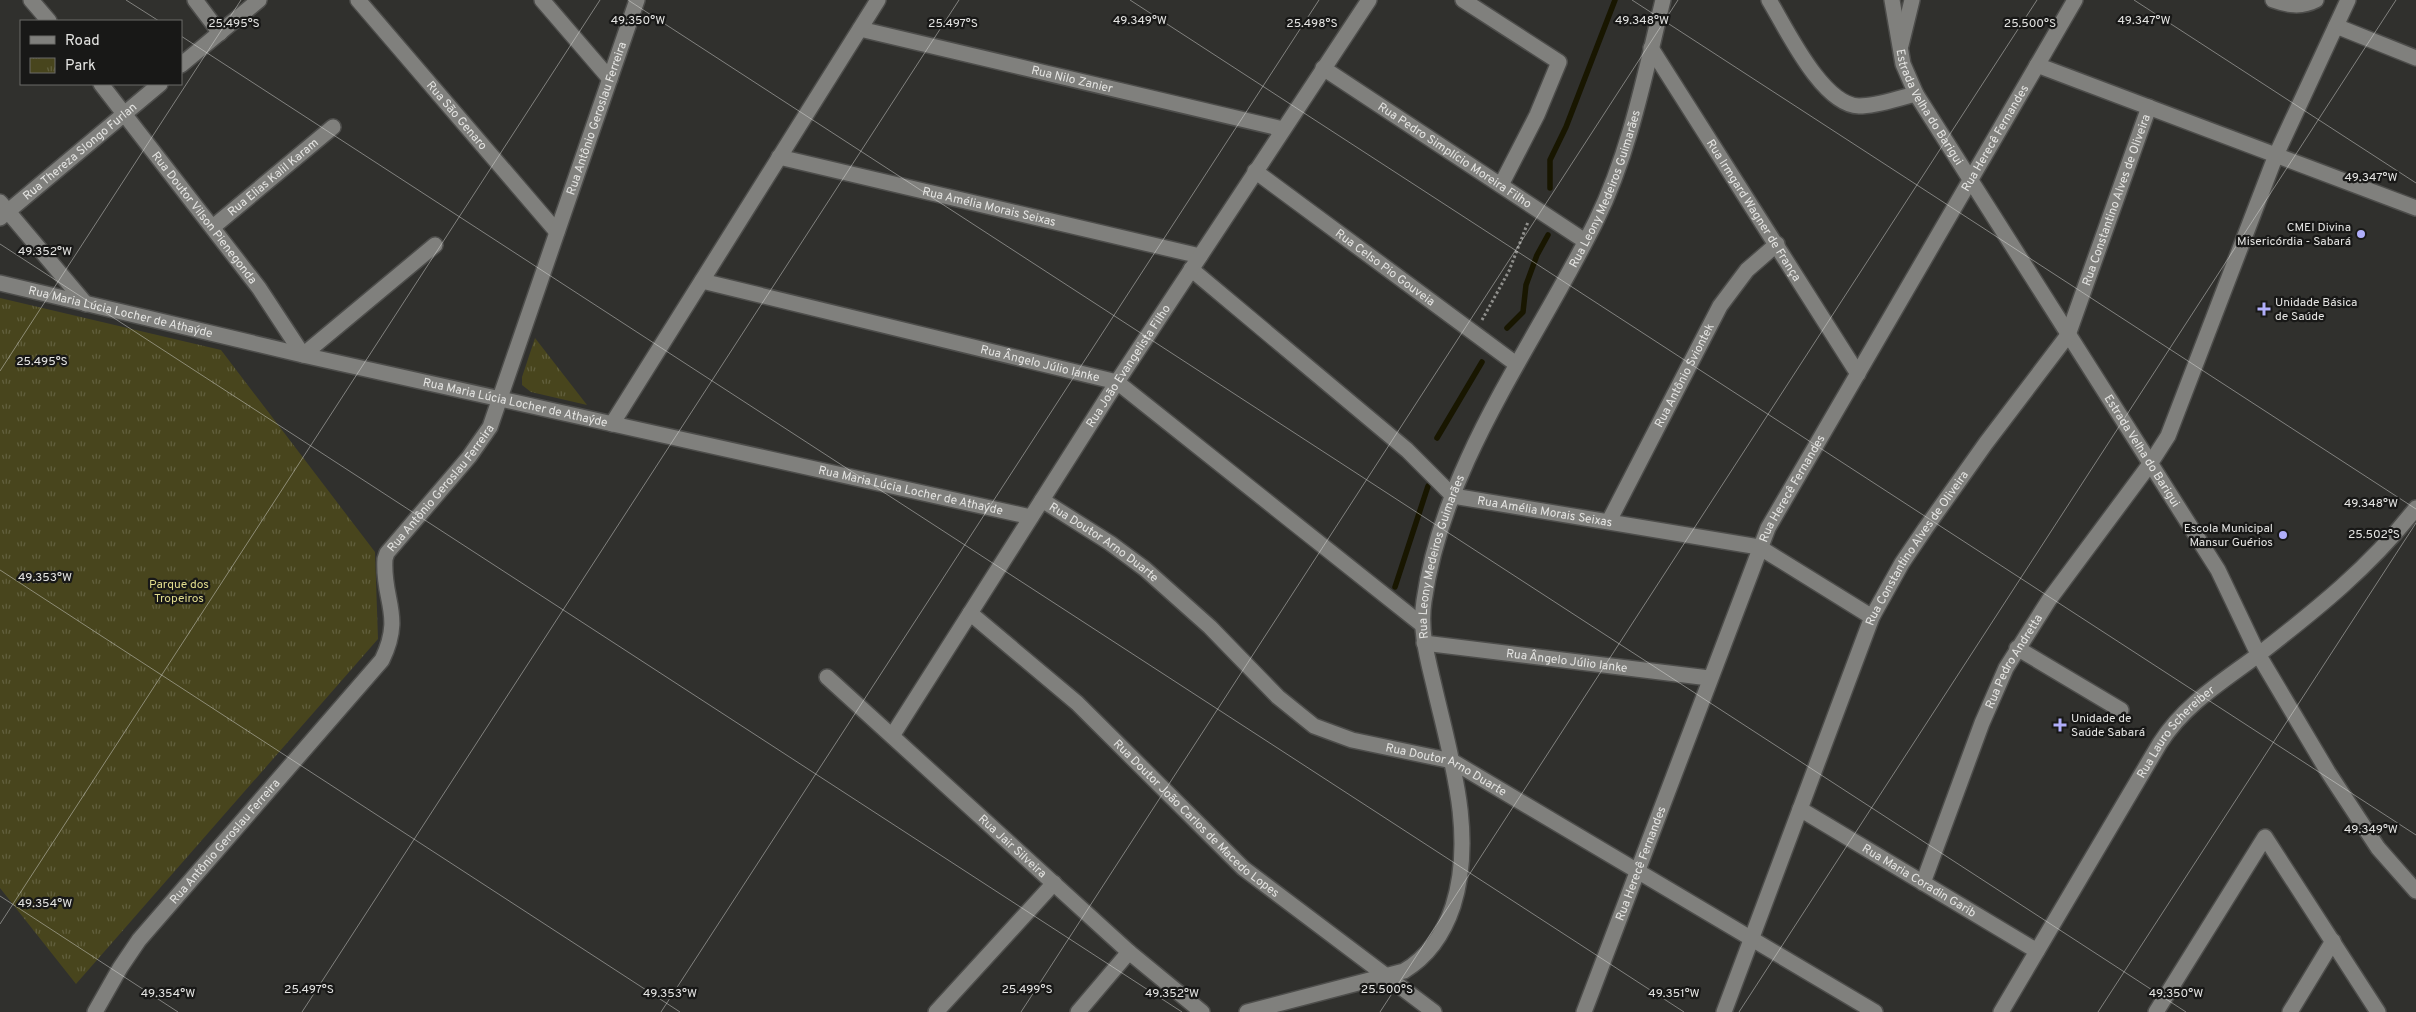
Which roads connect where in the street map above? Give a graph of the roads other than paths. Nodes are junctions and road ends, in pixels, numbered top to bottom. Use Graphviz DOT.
graph roads {
  1 [pos="31,0"];
  2 [pos="195,0"];
  3 [pos="259,0"];
  4 [pos="358,0"];
  5 [pos="542,0"];
  6 [pos="637,0"];
  7 [pos="878,0"];
  8 [pos="1463,0"];
  9 [pos="1663,0"];
  10 [pos="1769,0"];
  11 [pos="1912,0"];
  12 [pos="2075,0"];
  13 [pos="2273,0"];
  14 [pos="2316,0"];
  15 [pos="2348,0"];
  16 [pos="1365,1"];
  17 [pos="1890,3"];
  18 [pos="48,20"];
  19 [pos="2336,26"];
  20 [pos="860,28"];
  21 [pos="220,33"];
  22 [pos="1651,48"];
  23 [pos="1900,50"];
  24 [pos="2416,58"];
  25 [pos="182,65"];
  26 [pos="2037,65"];
  27 [pos="1324,68"];
  28 [pos="610,79"];
  29 [pos="101,85"];
  30 [pos="159,85"];
  31 [pos="1916,94"];
  32 [pos="2149,107"];
  33 [pos="125,113"];
  34 [pos="333,127"];
  35 [pos="1283,130"];
  36 [pos="2276,155"];
  37 [pos="780,157"];
  38 [pos="1255,172"];
  39 [pos="1971,181"];
  40 [pos="1501,185"];
  41 [pos="2416,208"];
  42 [pos="3,211"];
  43 [pos="213,227"];
  44 [pos="557,232"];
  45 [pos="1585,241"];
  46 [pos="1777,244"];
  47 [pos="436,245"];
  48 [pos="1200,256"];
  49 [pos="1191,269"];
  50 [pos="702,281"];
  51 [pos="0,283"];
  52 [pos="86,304"];
  53 [pos="2068,335"];
  54 [pos="303,355"];
  55 [pos="1516,364"];
  56 [pos="1858,374"];
  57 [pos="1117,382"];
  58 [pos="500,399"];
  59 [pos="612,424"];
  60 [pos="2150,464"];
  61 [pos="1453,496"];
  62 [pos="1042,500"];
  63 [pos="2416,508"];
  64 [pos="1031,517"];
  65 [pos="1609,521"];
  66 [pos="1759,547"];
  67 [pos="970,613"];
  68 [pos="1872,617"];
  69 [pos="1421,624"];
  70 [pos="1424,643"];
  71 [pos="2017,648"];
  72 [pos="2258,654"];
  73 [pos="827,676"];
  74 [pos="1710,678"];
  75 [pos="2121,710"];
  76 [pos="892,736"];
  77 [pos="1452,761"];
  78 [pos="1800,809"];
  79 [pos="1637,869"];
  80 [pos="1923,882"];
  81 [pos="1054,884"];
  82 [pos="2416,891"];
  83 [pos="1752,938"];
  84 [pos="2332,941"];
  85 [pos="2037,951"];
  86 [pos="1130,952"];
  87 [pos="1388,976"];
  88 [pos="95,1012"];
  89 [pos="936,1012"];
  90 [pos="1078,1012"];
  91 [pos="1202,1012"];
  92 [pos="1247,1012"];
  93 [pos="1434,1012"];
  94 [pos="1584,1012"];
  95 [pos="1724,1012"];
  96 [pos="1875,1012"];
  97 [pos="2001,1012"];
  98 [pos="2156,1012"];
  99 [pos="2290,1012"];
  100 [pos="2378,1012"];
  1 -- 18 [label="street"];
  2 -- 21 [label="street"];
  3 -- 21 [label="street"];
  4 -- 44 [label="street, Rua São Genaro"];
  5 -- 28 [label="street"];
  6 -- 28 [label="street, Rua Antônio Geroslau Ferreira"];
  7 -- 20 [label="street"];
  8 -- 40 [label="street"];
  9 -- 22 [label="street, Rua Leony Medeiros Guimarães"];
  10 -- 31 [label="street"];
  11 -- 23 [label="street"];
  12 -- 26 [label="street, Rua Herecê Fernandes"];
  13 -- 14 [label="street"];
  15 -- 19 [label="street, Rua Pedro Andretta"];
  16 -- 27 [label="street, Rua João Evangelista Filho"];
  17 -- 23 [label="street, Estrada Velha do Barigui"];
  19 -- 24 [label="street"];
  19 -- 36 [label="street, Rua Pedro Andretta"];
  20 -- 35 [label="street, Rua Nilo Zanier"];
  20 -- 37 [label="street"];
  21 -- 25 [label="street"];
  22 -- 45 [label="street, Rua Leony Medeiros Guimarães"];
  22 -- 46 [label="street, Rua Irmgard Wagner de França"];
  23 -- 31 [label="street, Estrada Velha do Barigui"];
  26 -- 32 [label="street"];
  26 -- 39 [label="street, Rua Herecê Fernandes"];
  27 -- 35 [label="street, Rua João Evangelista Filho"];
  27 -- 40 [label="street, Rua Pedro Simplício Moreira Filho"];
  28 -- 44 [label="street, Rua Antônio Geroslau Ferreira"];
  29 -- 33 [label="street, Rua Doutor Vilson Pienegonda"];
  30 -- 33 [label="street, Rua Thereza Slongo Furlan"];
  31 -- 39 [label="street, Estrada Velha do Barigui"];
  32 -- 36 [label="street"];
  32 -- 53 [label="street, Rua Constantino Alves de Oliveira"];
  33 -- 42 [label="street, Rua Thereza Slongo Furlan"];
  33 -- 43 [label="street, Rua Doutor Vilson Pienegonda"];
  34 -- 43 [label="street, Rua Elias Kalil Karam"];
  35 -- 38 [label="street, Rua João Evangelista Filho"];
  36 -- 41 [label="street"];
  36 -- 60 [label="street, Rua Pedro Andretta"];
  37 -- 48 [label="street, Rua Amélia Morais Seixas"];
  37 -- 50 [label="street"];
  38 -- 48 [label="street, Rua João Evangelista Filho"];
  38 -- 55 [label="street, Rua Celso Pio Gouveia"];
  39 -- 53 [label="street, Estrada Velha do Barigui"];
  39 -- 56 [label="street, Rua Herecê Fernandes"];
  40 -- 45 [label="street, Rua Pedro Simplício Moreira Filho"];
  42 -- 52 [label="street"];
  43 -- 54 [label="street, Rua Doutor Vilson Pienegonda"];
  44 -- 58 [label="street, Rua Antônio Geroslau Ferreira"];
  45 -- 55 [label="street, Rua Leony Medeiros Guimarães"];
  46 -- 56 [label="street, Rua Irmgard Wagner de França"];
  46 -- 65 [label="street, Rua Antônio Sviontek"];
  47 -- 54 [label="street"];
  48 -- 49 [label="street, Rua João Evangelista Filho"];
  49 -- 57 [label="street, Rua João Evangelista Filho"];
  49 -- 61 [label="street"];
  50 -- 57 [label="street, Rua Ângelo Júlio Ianke"];
  50 -- 59 [label="street"];
  51 -- 52 [label="street, Rua Maria Lúcia Locher de Athaýde"];
  52 -- 54 [label="street, Rua Maria Lúcia Locher de Athaýde"];
  53 -- 60 [label="street, Estrada Velha do Barigui"];
  53 -- 68 [label="street, Rua Constantino Alves de Oliveira"];
  54 -- 58 [label="street, Rua Maria Lúcia Locher de Athaýde"];
  55 -- 61 [label="street, Rua Leony Medeiros Guimarães"];
  56 -- 66 [label="street, Rua Herecê Fernandes"];
  57 -- 62 [label="street, Rua João Evangelista Filho"];
  57 -- 69 [label="street, Rua Ângelo Júlio Ianke"];
  58 -- 59 [label="street, Rua Maria Lúcia Locher de Athaýde"];
  58 -- 88 [label="street, Rua Antônio Geroslau Ferreira"];
  59 -- 64 [label="street, Rua Maria Lúcia Locher de Athaýde"];
  60 -- 71 [label="street, Rua Pedro Andretta"];
  60 -- 72 [label="street, Estrada Velha do Barigui"];
  61 -- 65 [label="street, Rua Amélia Morais Seixas"];
  61 -- 69 [label="street, Rua Leony Medeiros Guimarães"];
  62 -- 64 [label="street, Rua João Evangelista Filho"];
  62 -- 77 [label="street, Rua Doutor Arno Duarte"];
  63 -- 72 [label="street, Rua Lauro Schereiber"];
  64 -- 67 [label="street, Rua João Evangelista Filho"];
  65 -- 66 [label="street, Rua Amélia Morais Seixas"];
  66 -- 68 [label="street, Rua Amélia Morais Seixas"];
  66 -- 74 [label="street, Rua Herecê Fernandes"];
  67 -- 76 [label="street, Rua João Evangelista Filho"];
  67 -- 87 [label="street, Rua Doutor João Carlos de Macedo Lopes"];
  68 -- 78 [label="street, Rua Constantino Alves de Oliveira"];
  69 -- 70 [label="street, Rua Leony Medeiros Guimarães"];
  70 -- 74 [label="street, Rua Ângelo Júlio Ianke"];
  70 -- 77 [label="street, Rua Leony Medeiros Guimarães"];
  71 -- 75 [label="street"];
  71 -- 80 [label="street, Rua Pedro Andretta"];
  72 -- 82 [label="street, Estrada Velha do Barigui"];
  72 -- 85 [label="street, Rua Lauro Schereiber"];
  73 -- 76 [label="street, Rua Jair Silveira"];
  74 -- 79 [label="street, Rua Herecê Fernandes"];
  76 -- 81 [label="street, Rua Jair Silveira"];
  77 -- 79 [label="street, Rua Doutor Arno Duarte"];
  77 -- 87 [label="street, Rua Leony Medeiros Guimarães"];
  78 -- 80 [label="street, Rua Maria Coradin Garib"];
  78 -- 83 [label="street, Rua Constantino Alves de Oliveira"];
  79 -- 83 [label="street, Rua Doutor Arno Duarte"];
  79 -- 94 [label="street, Rua Herecê Fernandes"];
  80 -- 85 [label="street, Rua Maria Coradin Garib"];
  81 -- 86 [label="street, Rua Jair Silveira"];
  81 -- 89 [label="street"];
  83 -- 95 [label="street, Rua Constantino Alves de Oliveira"];
  83 -- 96 [label="street, Rua Doutor Arno Duarte"];
  84 -- 98 [label="street"];
  84 -- 99 [label="street"];
  84 -- 100 [label="street"];
  85 -- 97 [label="street, Rua Lauro Schereiber"];
  86 -- 90 [label="street"];
  86 -- 91 [label="street, Rua Jair Silveira"];
  87 -- 92 [label="street, Rua Leony Medeiros Guimarães"];
  87 -- 93 [label="street, Rua Doutor João Carlos de Macedo Lopes"];
}
